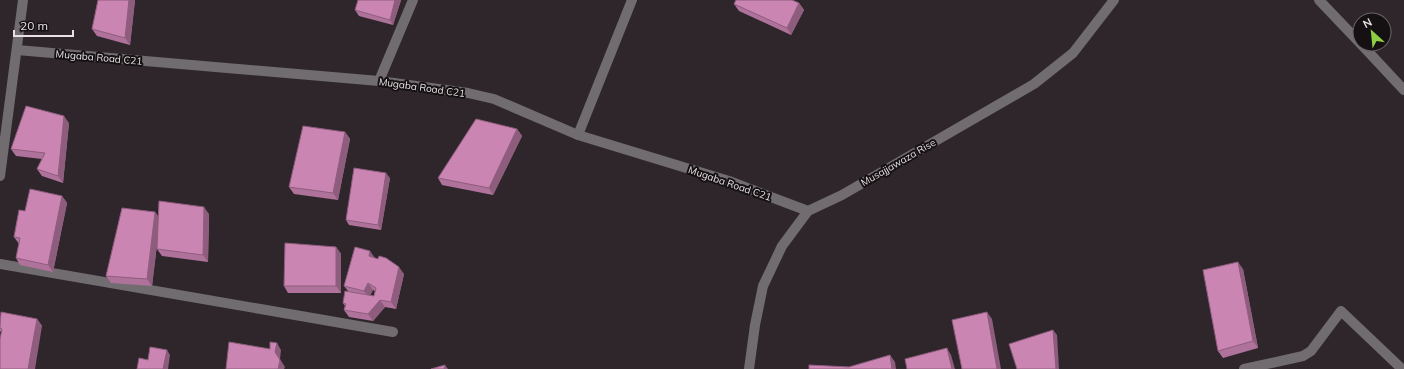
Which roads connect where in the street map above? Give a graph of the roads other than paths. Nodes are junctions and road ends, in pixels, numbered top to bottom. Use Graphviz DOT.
graph roads {
  1 [pos="23,0"];
  2 [pos="413,0"];
  3 [pos="632,0"];
  4 [pos="1114,0"];
  5 [pos="1319,0"];
  6 [pos="1352,35"];
  7 [pos="17,50"];
  8 [pos="1368,52"];
  9 [pos="379,81"];
  10 [pos="1404,90"];
  11 [pos="578,135"];
  12 [pos="0,176"];
  13 [pos="808,211"];
  14 [pos="0,264"];
  15 [pos="393,332"];
  16 [pos="749,369"];
  17 [pos="1244,369"];
  18 [pos="1402,369"];
  1 -- 7 [label="street"];
  2 -- 9 [label="street"];
  3 -- 11 [label="street"];
  4 -- 13 [label="street, Musajjawaza Rise"];
  5 -- 6 [label="street"];
  7 -- 9 [label="street, Mugaba Road C21"];
  7 -- 12 [label="street"];
  8 -- 10 [label="street"];
  9 -- 11 [label="street, Mugaba Road C21"];
  11 -- 13 [label="street, Mugaba Road C21"];
  13 -- 16 [label="street, Musajjawaza Rise"];
  14 -- 15 [label="street"];
  17 -- 18 [label="street"];
}
